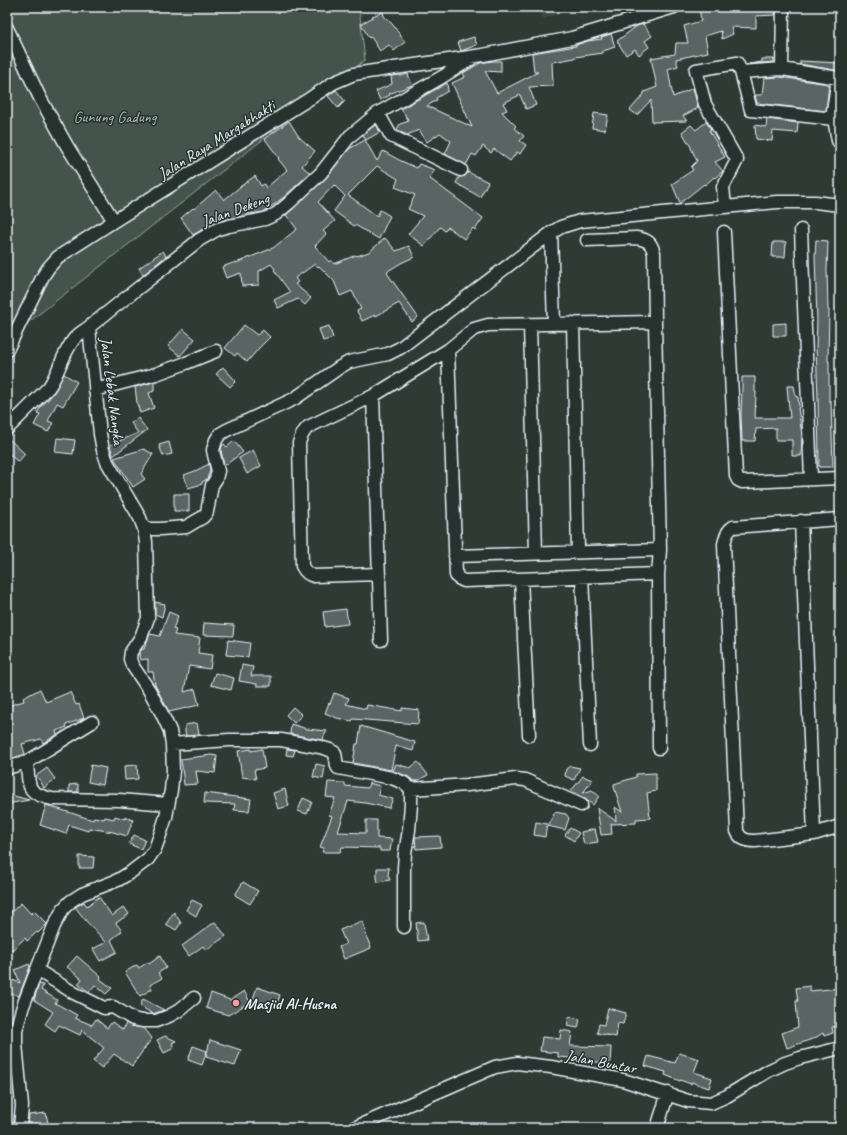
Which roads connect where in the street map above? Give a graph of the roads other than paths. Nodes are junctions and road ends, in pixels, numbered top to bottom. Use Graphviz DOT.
graph roads {
  1 [pos="674,7"];
  2 [pos="783,7"];
  3 [pos="7,28"];
  4 [pos="476,56"];
  5 [pos="782,69"];
  6 [pos="741,72"];
  7 [pos="378,113"];
  8 [pos="836,115"];
  9 [pos="840,142"];
  10 [pos="461,170"];
  11 [pos="840,205"];
  12 [pos="725,207"];
  13 [pos="114,221"];
  14 [pos="801,230"];
  15 [pos="724,232"];
  16 [pos="551,233"];
  17 [pos="587,240"];
  18 [pos="655,322"];
  19 [pos="573,323"];
  20 [pos="530,324"];
  21 [pos="554,324"];
  22 [pos="89,327"];
  23 [pos="7,350"];
  24 [pos="448,350"];
  25 [pos="216,351"];
  26 [pos="95,390"];
  27 [pos="374,396"];
  28 [pos="7,429"];
  29 [pos="840,478"];
  30 [pos="811,479"];
  31 [pos="840,519"];
  32 [pos="801,522"];
  33 [pos="144,528"];
  34 [pos="660,550"];
  35 [pos="578,552"];
  36 [pos="536,553"];
  37 [pos="455,556"];
  38 [pos="379,574"];
  39 [pos="658,574"];
  40 [pos="582,576"];
  41 [pos="520,579"];
  42 [pos="380,640"];
  43 [pos="92,722"];
  44 [pos="529,735"];
  45 [pos="172,744"];
  46 [pos="590,745"];
  47 [pos="659,748"];
  48 [pos="27,762"];
  49 [pos="7,768"];
  50 [pos="411,789"];
  51 [pos="168,804"];
  52 [pos="581,805"];
  53 [pos="840,826"];
  54 [pos="814,834"];
  55 [pos="404,927"];
  56 [pos="36,970"];
  57 [pos="194,998"];
  58 [pos="840,1048"];
  59 [pos="668,1094"];
  60 [pos="20,1128"];
  61 [pos="354,1128"];
  62 [pos="657,1128"];
  1 -- 4 [label="street, Jalan Raya Margabhakti"];
  2 -- 5 [label="street"];
  3 -- 13 [label="street"];
  4 -- 7 [label="street, Jalan Dekeng"];
  4 -- 13 [label="street, Jalan Raya Margabhakti"];
  5 -- 6 [label="street"];
  5 -- 8 [label="street"];
  6 -- 8 [label="street"];
  6 -- 12 [label="street"];
  7 -- 10 [label="street"];
  7 -- 22 [label="street, Jalan Dekeng"];
  8 -- 9 [label="street"];
  11 -- 12 [label="street"];
  12 -- 16 [label="street"];
  13 -- 23 [label="street, Jalan Raya Margabhakti"];
  14 -- 30 [label="street"];
  15 -- 30 [label="street"];
  16 -- 21 [label="street"];
  16 -- 33 [label="street"];
  17 -- 18 [label="street"];
  18 -- 19 [label="street"];
  18 -- 34 [label="street"];
  19 -- 21 [label="street"];
  19 -- 35 [label="street"];
  20 -- 21 [label="street"];
  20 -- 24 [label="street"];
  20 -- 36 [label="street"];
  22 -- 26 [label="street, Jalan Lebak Nangka"];
  22 -- 28 [label="street, Jalan Dekeng"];
  24 -- 27 [label="street"];
  24 -- 37 [label="street"];
  25 -- 26 [label="street"];
  26 -- 33 [label="street, Jalan Lebak Nangka"];
  27 -- 38 [label="street"];
  27 -- 38 [label="street"];
  29 -- 30 [label="street"];
  31 -- 32 [label="street"];
  32 -- 54 [label="street"];
  32 -- 54 [label="street"];
  33 -- 45 [label="street, Jalan Lebak Nangka"];
  34 -- 35 [label="street"];
  34 -- 39 [label="street"];
  35 -- 36 [label="street"];
  36 -- 37 [label="street"];
  37 -- 41 [label="street"];
  38 -- 42 [label="street"];
  39 -- 40 [label="street"];
  39 -- 47 [label="street"];
  40 -- 41 [label="street"];
  40 -- 46 [label="street"];
  41 -- 44 [label="street"];
  43 -- 48 [label="street"];
  45 -- 50 [label="street"];
  45 -- 51 [label="street"];
  48 -- 49 [label="street"];
  48 -- 51 [label="street"];
  50 -- 52 [label="street"];
  50 -- 55 [label="street"];
  51 -- 56 [label="street"];
  53 -- 54 [label="street"];
  56 -- 57 [label="street"];
  56 -- 60 [label="street"];
  58 -- 59 [label="street, Jalan Buntar"];
  59 -- 61 [label="street, Jalan Buntar"];
  59 -- 62 [label="street"];
}
